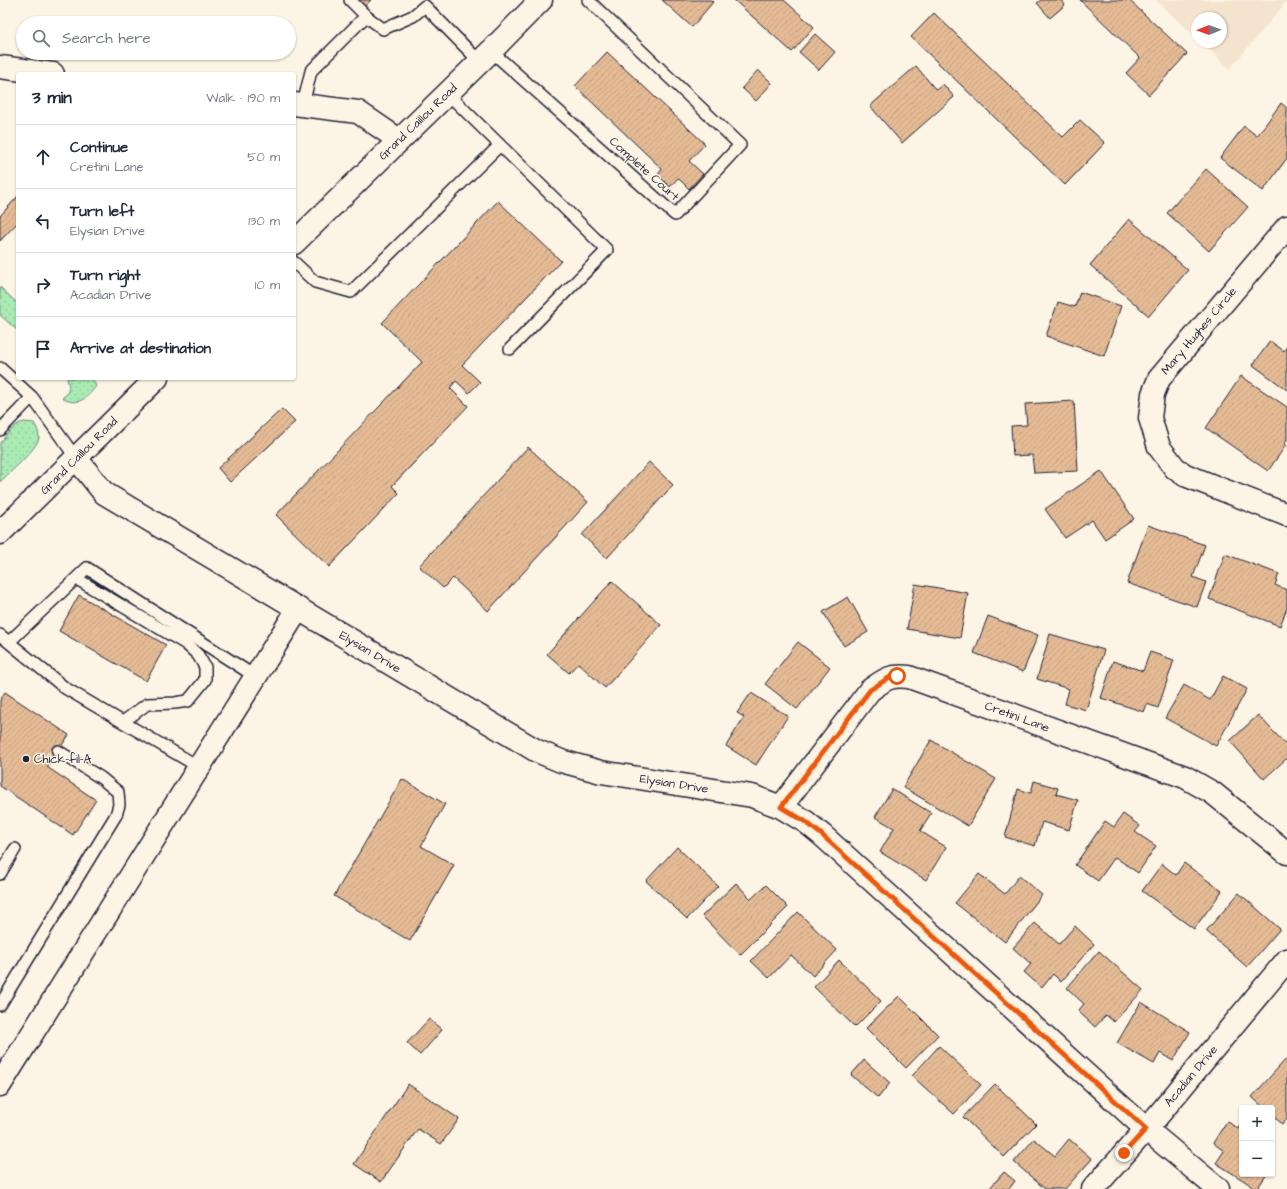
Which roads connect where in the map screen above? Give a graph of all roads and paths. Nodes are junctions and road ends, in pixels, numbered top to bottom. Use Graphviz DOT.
graph roads {
  1 [pos="350,0"];
  2 [pos="588,0"];
  3 [pos="422,3"];
  4 [pos="532,3"];
  5 [pos="366,16"];
  6 [pos="486,57"];
  7 [pos="0,67"];
  8 [pos="38,72"];
  9 [pos="447,93"];
  10 [pos="298,105"];
  11 [pos="399,140"];
  12 [pos="500,145"];
  13 [pos="1287,227"];
  14 [pos="296,241"];
  15 [pos="296,264"];
  16 [pos="510,349"];
  17 [pos="0,368"];
  18 [pos="155,380"];
  19 [pos="32,397"];
  20 [pos="0,430"];
  21 [pos="76,458"];
  22 [pos="1287,515"];
  23 [pos="0,533"];
  24 [pos="77,579"];
  25 [pos="298,609"];
  26 [pos="4,639"];
  27 [pos="256,677"];
  28 [pos="123,722"];
  29 [pos="58,751"];
  30 [pos="199,767"];
  31 [pos="781,807"];
  32 [pos="15,849"];
  33 [pos="1287,853"];
  34 [pos="0,874"];
  35 [pos="1287,960"];
  36 [pos="0,1005"];
  37 [pos="0,1085"];
  38 [pos="1146,1129"];
  39 [pos="1092,1189"];
  40 [pos="1218,1189"];
  1 -- 5 [label="lane"];
  2 -- 6 [label="lane, Complete Court"];
  3 -- 5 [label="lane"];
  3 -- 6 [label="lane"];
  4 -- 6 [label="street, Grand Caillou Road"];
  5 -- 10 [label="lane"];
  6 -- 9 [label="street, Grand Caillou Road"];
  7 -- 8 [label="street"];
  9 -- 11 [label="street, Grand Caillou Road"];
  9 -- 12 [label="lane"];
  10 -- 11 [label="street"];
  11 -- 14 [label="street, Grand Caillou Road"];
  12 -- 15 [label="lane"];
  12 -- 16 [label="lane"];
  13 -- 22 [label="street, Mary Hughes Circle"];
  17 -- 19 [label="lane"];
  18 -- 21 [label="street, Grand Caillou Road"];
  19 -- 20 [label="lane"];
  19 -- 21 [label="lane"];
  21 -- 23 [label="street, Grand Caillou Road"];
  21 -- 25 [label="street, Elysian Drive"];
  24 -- 26 [label="lane"];
  24 -- 27 [label="lane"];
  24 -- 28 [label="lane"];
  25 -- 27 [label="street"];
  25 -- 31 [label="street, Elysian Drive"];
  26 -- 28 [label="lane"];
  27 -- 30 [label="street"];
  28 -- 30 [label="lane"];
  29 -- 36 [label="lane"];
  30 -- 37 [label="street"];
  31 -- 33 [label="street, Cretini Lane"];
  31 -- 38 [label="street, Elysian Drive"];
  32 -- 34 [label="lane"];
  35 -- 38 [label="street, Acadian Drive"];
  38 -- 39 [label="street, Acadian Drive"];
  38 -- 40 [label="street, Elysian Drive"];
}
